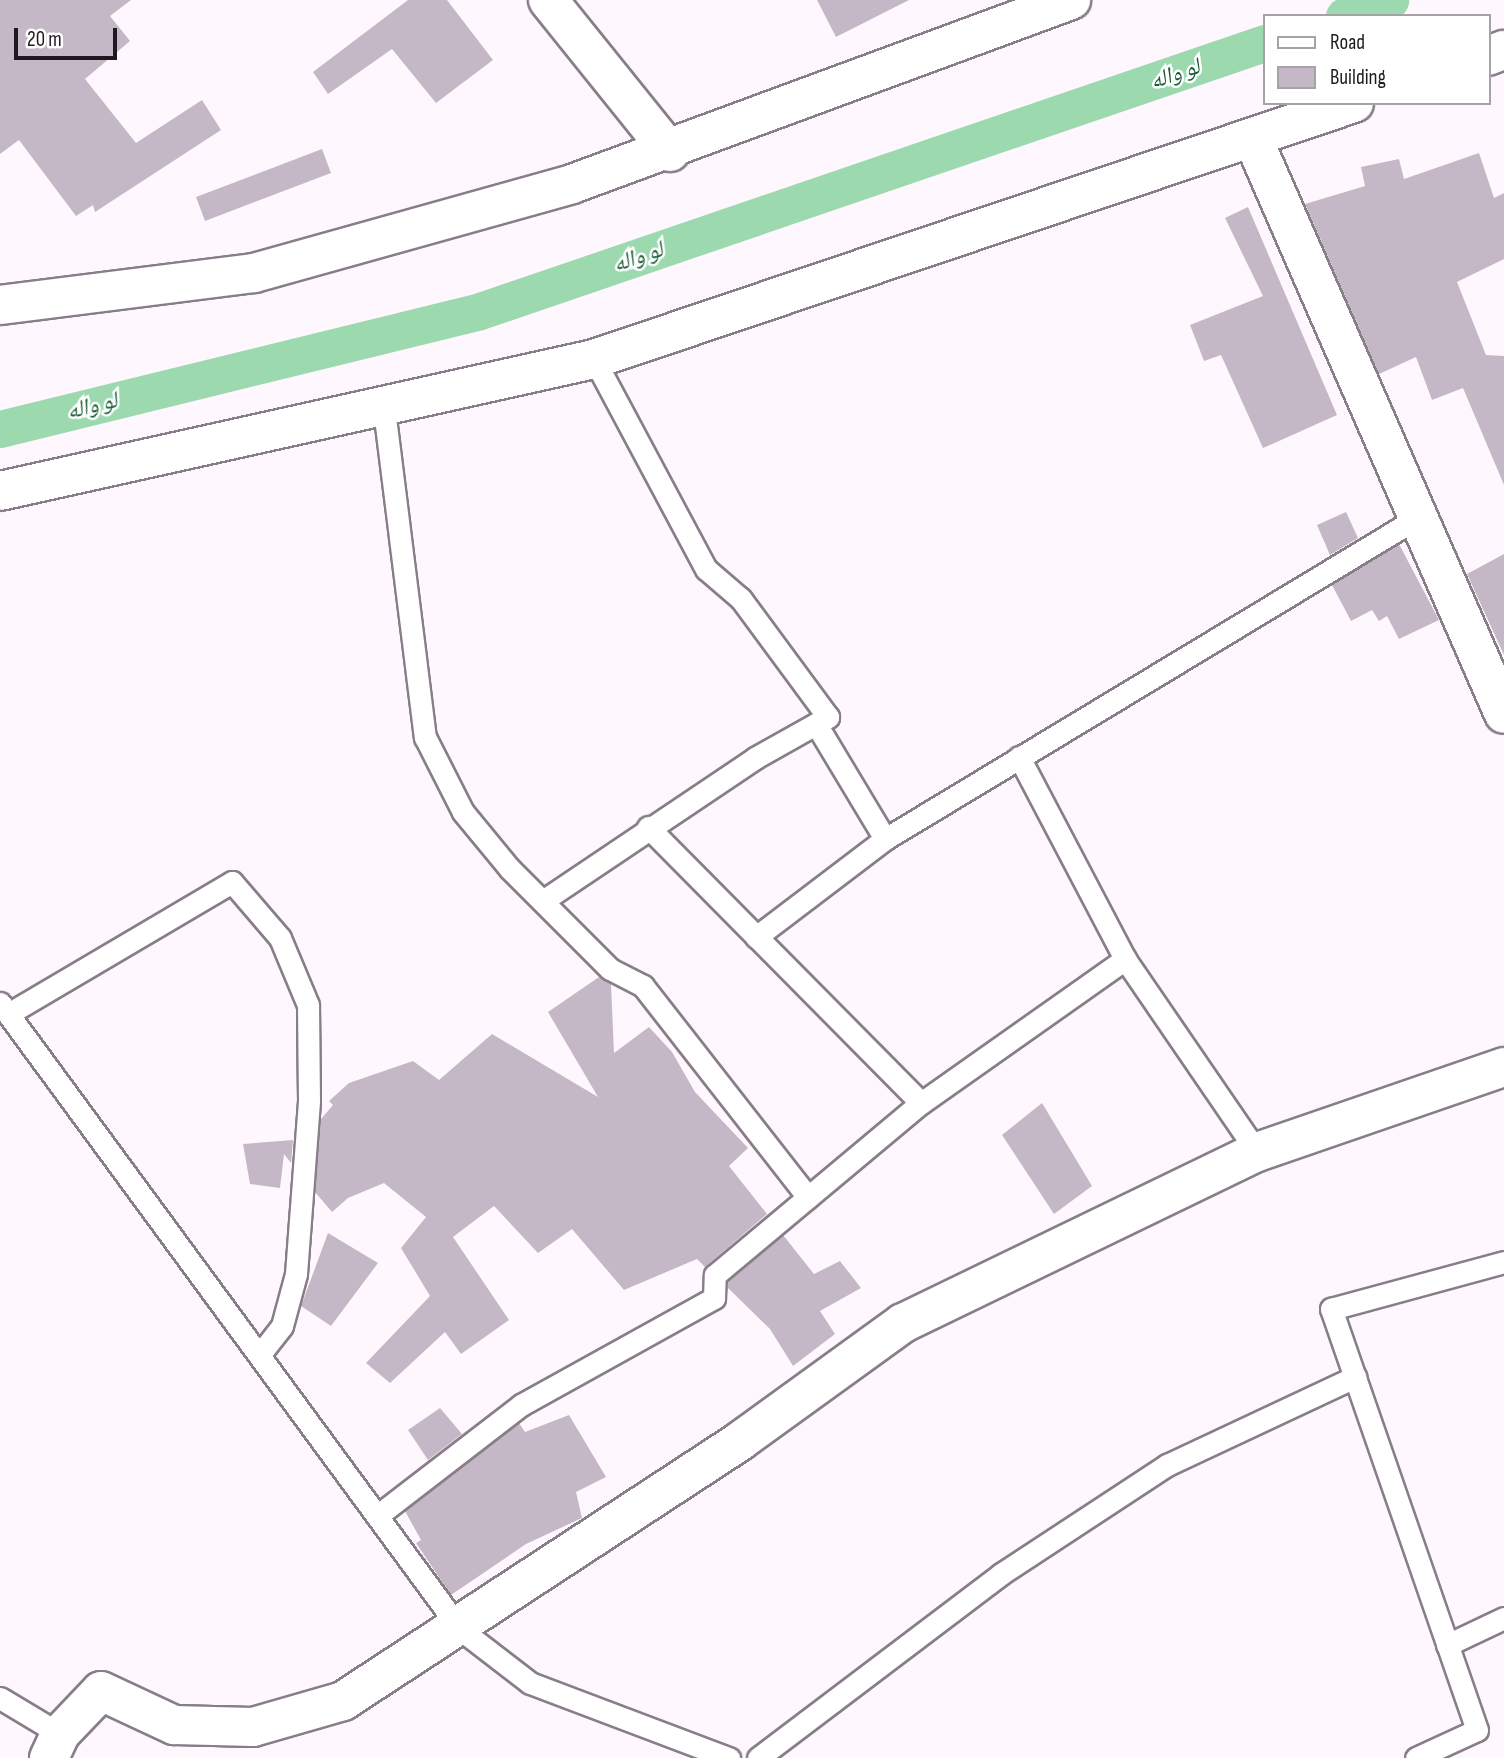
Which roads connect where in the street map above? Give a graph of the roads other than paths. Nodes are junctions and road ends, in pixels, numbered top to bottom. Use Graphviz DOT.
graph roads {
  1 [pos="548,0"];
  2 [pos="1071,0"];
  3 [pos="1029,7"];
  4 [pos="1348,105"];
  5 [pos="1253,139"];
  6 [pos="670,152"];
  7 [pos="0,305"];
  8 [pos="594,359"];
  9 [pos="384,409"];
  10 [pos="0,491"];
  11 [pos="1417,518"];
  12 [pos="1504,714"];
  13 [pos="816,724"];
  14 [pos="1019,757"];
  15 [pos="648,827"];
  16 [pos="885,839"];
  17 [pos="544,901"];
  18 [pos="756,937"];
  19 [pos="1125,959"];
  20 [pos="4,1008"];
  21 [pos="1504,1067"];
  22 [pos="921,1103"];
  23 [pos="1258,1152"];
  24 [pos="808,1197"];
  25 [pos="1504,1262"];
  26 [pos="259,1355"];
  27 [pos="1354,1377"];
  28 [pos="377,1516"];
  29 [pos="1504,1618"];
  30 [pos="445,1637"];
  31 [pos="1447,1645"];
  32 [pos="0,1698"];
  33 [pos="55,1746"];
  34 [pos="729,1758"];
  35 [pos="758,1758"];
  36 [pos="1416,1758"];
  1 -- 6 [label="street"];
  2 -- 3 [label="street"];
  3 -- 6 [label="street"];
  4 -- 5 [label="street"];
  5 -- 8 [label="street"];
  5 -- 11 [label="street"];
  6 -- 7 [label="street"];
  8 -- 9 [label="street"];
  8 -- 13 [label="lane"];
  9 -- 10 [label="street"];
  9 -- 17 [label="lane"];
  11 -- 12 [label="street"];
  11 -- 14 [label="lane"];
  13 -- 15 [label="lane"];
  13 -- 16 [label="lane"];
  14 -- 16 [label="lane"];
  14 -- 19 [label="lane"];
  15 -- 17 [label="lane"];
  15 -- 18 [label="lane"];
  16 -- 18 [label="lane"];
  17 -- 24 [label="lane"];
  18 -- 22 [label="lane"];
  19 -- 22 [label="lane"];
  19 -- 23 [label="lane"];
  20 -- 26 [label="lane"];
  20 -- 26 [label="lane"];
  21 -- 23 [label="street"];
  22 -- 24 [label="lane"];
  23 -- 30 [label="street"];
  24 -- 28 [label="lane"];
  25 -- 27 [label="lane"];
  26 -- 28 [label="lane"];
  27 -- 31 [label="lane"];
  27 -- 35 [label="lane"];
  28 -- 30 [label="lane"];
  29 -- 31 [label="lane"];
  30 -- 33 [label="street"];
  30 -- 34 [label="lane"];
  31 -- 36 [label="lane"];
  32 -- 33 [label="lane"];
}
